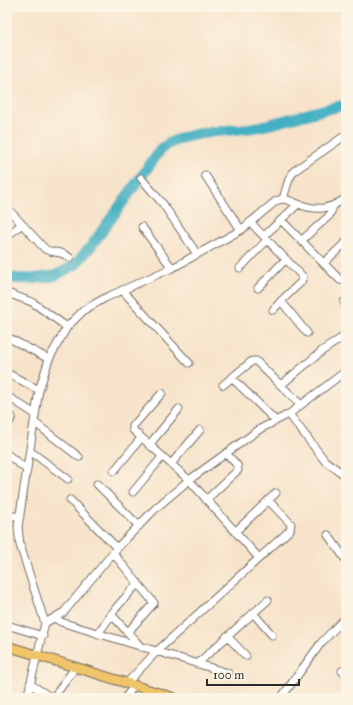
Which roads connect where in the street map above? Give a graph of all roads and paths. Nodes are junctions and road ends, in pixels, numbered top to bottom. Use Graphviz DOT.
graph roads {
  1 [pos="346,135"];
  2 [pos="205,175"];
  3 [pos="141,178"];
  4 [pos="283,198"];
  5 [pos="346,198"];
  6 [pos="298,204"];
  7 [pos="333,207"];
  8 [pos="7,208"];
  9 [pos="281,220"];
  10 [pos="250,222"];
  11 [pos="22,224"];
  12 [pos="142,227"];
  13 [pos="241,230"];
  14 [pos="7,236"];
  15 [pos="265,238"];
  16 [pos="302,240"];
  17 [pos="346,242"];
  18 [pos="197,254"];
  19 [pos="70,258"];
  20 [pos="286,259"];
  21 [pos="324,263"];
  22 [pos="172,268"];
  23 [pos="240,268"];
  24 [pos="346,281"];
  25 [pos="258,288"];
  26 [pos="122,290"];
  27 [pos="7,293"];
  28 [pos="281,301"];
  29 [pos="273,310"];
  30 [pos="67,327"];
  31 [pos="307,333"];
  32 [pos="346,335"];
  33 [pos="7,337"];
  34 [pos="49,359"];
  35 [pos="190,363"];
  36 [pos="346,371"];
  37 [pos="7,372"];
  38 [pos="232,378"];
  39 [pos="224,385"];
  40 [pos="281,385"];
  41 [pos="39,390"];
  42 [pos="162,392"];
  43 [pos="7,396"];
  44 [pos="301,405"];
  45 [pos="179,409"];
  46 [pos="35,414"];
  47 [pos="289,414"];
  48 [pos="12,417"];
  49 [pos="275,420"];
  50 [pos="34,422"];
  51 [pos="7,425"];
  52 [pos="200,430"];
  53 [pos="141,438"];
  54 [pos="149,445"];
  55 [pos="30,450"];
  56 [pos="226,453"];
  57 [pos="7,454"];
  58 [pos="79,457"];
  59 [pos="162,457"];
  60 [pos="171,464"];
  61 [pos="27,470"];
  62 [pos="114,471"];
  63 [pos="346,476"];
  64 [pos="68,479"];
  65 [pos="189,480"];
  66 [pos="97,484"];
  67 [pos="133,492"];
  68 [pos="276,493"];
  69 [pos="70,500"];
  70 [pos="206,500"];
  71 [pos="268,500"];
  72 [pos="7,516"];
  73 [pos="20,516"];
  74 [pos="139,526"];
  75 [pos="235,532"];
  76 [pos="328,535"];
  77 [pos="115,550"];
  78 [pos="259,558"];
  79 [pos="346,560"];
  80 [pos="138,583"];
  81 [pos="268,600"];
  82 [pos="253,613"];
  83 [pos="111,614"];
  84 [pos="346,617"];
  85 [pos="55,618"];
  86 [pos="45,623"];
  87 [pos="7,626"];
  88 [pos="128,632"];
  89 [pos="98,634"];
  90 [pos="272,635"];
  91 [pos="43,636"];
  92 [pos="227,636"];
  93 [pos="7,646"];
  94 [pos="142,647"];
  95 [pos="156,652"];
  96 [pos="38,656"];
  97 [pos="246,656"];
  98 [pos="196,664"];
  99 [pos="75,668"];
  100 [pos="228,673"];
  101 [pos="30,684"];
  102 [pos="130,685"];
  103 [pos="26,698"];
  104 [pos="53,698"];
  105 [pos="125,698"];
  106 [pos="175,698"];
  107 [pos="281,698"];
  1 -- 4 [label="street"];
  2 -- 13 [label="street"];
  3 -- 18 [label="street"];
  4 -- 6 [label="street"];
  4 -- 10 [label="street"];
  5 -- 7 [label="street"];
  6 -- 7 [label="street"];
  6 -- 9 [label="street"];
  7 -- 16 [label="street"];
  8 -- 11 [label="street"];
  9 -- 15 [label="street"];
  9 -- 16 [label="street"];
  10 -- 13 [label="street"];
  10 -- 15 [label="street"];
  11 -- 14 [label="street"];
  11 -- 19 [label="street"];
  12 -- 22 [label="street"];
  13 -- 18 [label="street"];
  15 -- 20 [label="street"];
  15 -- 23 [label="street"];
  16 -- 21 [label="street"];
  17 -- 21 [label="street"];
  18 -- 22 [label="street"];
  20 -- 25 [label="street"];
  20 -- 28 [label="street"];
  21 -- 24 [label="street"];
  22 -- 26 [label="street"];
  26 -- 30 [label="street"];
  26 -- 35 [label="street"];
  27 -- 30 [label="street"];
  28 -- 29 [label="street"];
  28 -- 31 [label="street"];
  30 -- 34 [label="street"];
  32 -- 40 [label="street"];
  33 -- 34 [label="street"];
  34 -- 41 [label="street"];
  36 -- 44 [label="street"];
  37 -- 41 [label="street"];
  38 -- 39 [label="street"];
  38 -- 40 [label="street"];
  38 -- 49 [label="street"];
  40 -- 44 [label="street"];
  41 -- 46 [label="street"];
  42 -- 53 [label="street"];
  43 -- 46 [label="street"];
  44 -- 47 [label="street"];
  45 -- 54 [label="street"];
  46 -- 50 [label="street"];
  47 -- 49 [label="street"];
  47 -- 63 [label="street"];
  48 -- 51 [label="street"];
  49 -- 56 [label="street"];
  50 -- 55 [label="street"];
  50 -- 58 [label="street"];
  52 -- 60 [label="street"];
  53 -- 54 [label="street"];
  53 -- 62 [label="street"];
  54 -- 59 [label="street"];
  55 -- 61 [label="street"];
  55 -- 64 [label="street"];
  56 -- 65 [label="street"];
  56 -- 70 [label="street"];
  57 -- 61 [label="street"];
  59 -- 60 [label="street"];
  59 -- 67 [label="street"];
  60 -- 65 [label="street"];
  61 -- 73 [label="street"];
  65 -- 70 [label="street"];
  65 -- 74 [label="street"];
  66 -- 74 [label="street"];
  68 -- 71 [label="street"];
  69 -- 77 [label="street"];
  70 -- 75 [label="street"];
  71 -- 75 [label="street"];
  71 -- 78 [label="street"];
  72 -- 73 [label="street"];
  73 -- 86 [label="street"];
  74 -- 77 [label="street"];
  75 -- 78 [label="street"];
  76 -- 79 [label="street"];
  77 -- 80 [label="street"];
  77 -- 85 [label="street"];
  78 -- 95 [label="street"];
  80 -- 83 [label="street"];
  80 -- 88 [label="street"];
  81 -- 82 [label="street"];
  82 -- 90 [label="street"];
  82 -- 92 [label="street"];
  83 -- 88 [label="street"];
  83 -- 89 [label="street"];
  84 -- 107 [label="street"];
  85 -- 86 [label="street"];
  85 -- 89 [label="street"];
  86 -- 91 [label="street"];
  87 -- 91 [label="street"];
  88 -- 94 [label="street"];
  89 -- 94 [label="street"];
  91 -- 96 [label="street"];
  92 -- 97 [label="street"];
  92 -- 98 [label="street"];
  93 -- 96 [label="main road"];
  94 -- 95 [label="street"];
  95 -- 98 [label="street"];
  95 -- 102 [label="street"];
  96 -- 99 [label="main road"];
  96 -- 101 [label="street"];
  98 -- 100 [label="street"];
  99 -- 102 [label="main road"];
  99 -- 104 [label="street"];
  101 -- 103 [label="street"];
  101 -- 104 [label="street"];
  102 -- 105 [label="street"];
  102 -- 106 [label="main road"];
}
